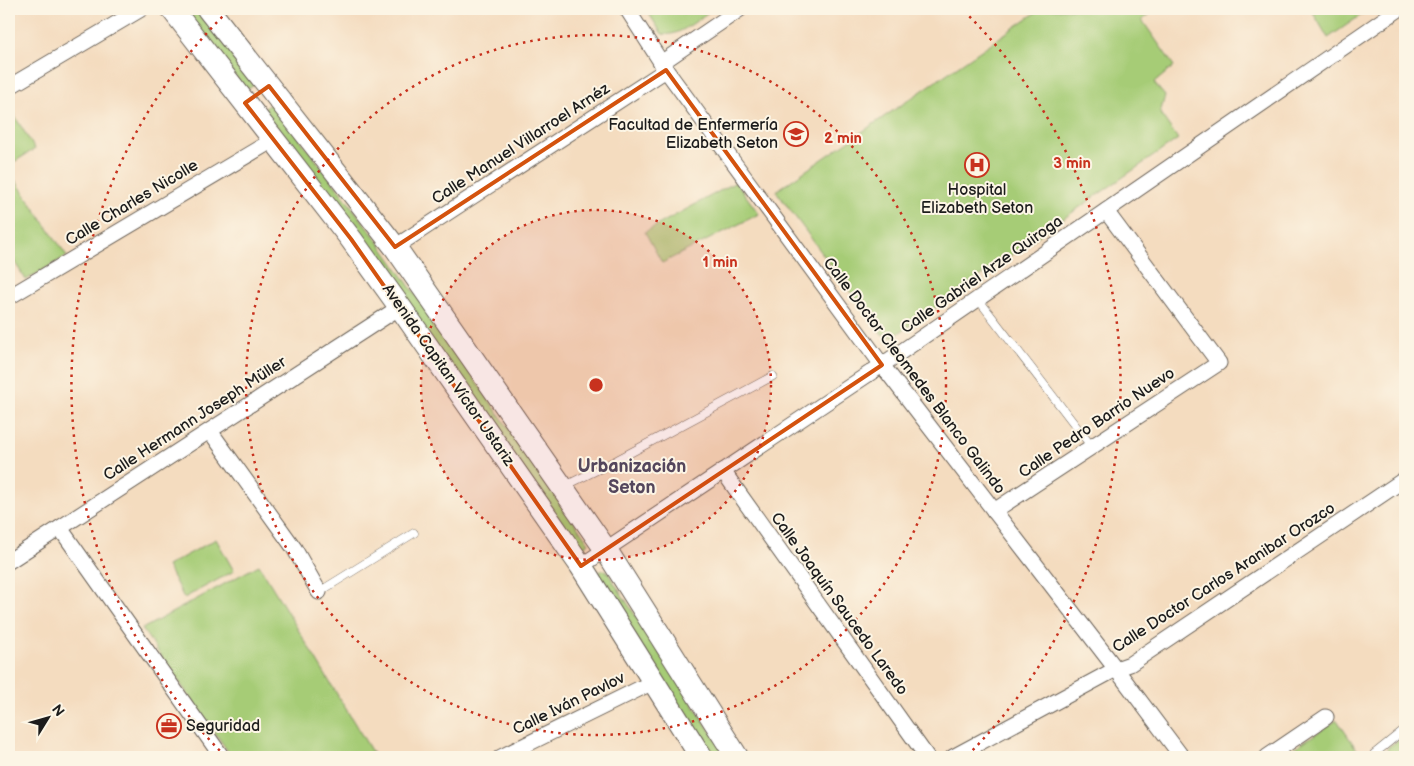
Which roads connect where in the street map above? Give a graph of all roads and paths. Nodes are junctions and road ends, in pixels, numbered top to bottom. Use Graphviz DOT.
graph roads {
  1 [pos="141,9"];
  2 [pos="172,9"];
  3 [pos="208,9"];
  4 [pos="627,9"];
  5 [pos="740,9"];
  6 [pos="1399,9"];
  7 [pos="663,67"];
  8 [pos="269,86"];
  9 [pos="9,87"];
  10 [pos="245,103"];
  11 [pos="273,140"];
  12 [pos="1106,211"];
  13 [pos="395,247"];
  14 [pos="9,297"];
  15 [pos="978,299"];
  16 [pos="400,306"];
  17 [pos="882,365"];
  18 [pos="773,376"];
  19 [pos="210,430"];
  20 [pos="1092,447"];
  21 [pos="723,471"];
  22 [pos="1405,479"];
  23 [pos="563,486"];
  24 [pos="994,512"];
  25 [pos="60,528"];
  26 [pos="414,532"];
  27 [pos="606,550"];
  28 [pos="9,561"];
  29 [pos="581,566"];
  30 [pos="319,592"];
  31 [pos="1116,669"];
  32 [pos="653,682"];
  33 [pos="1326,717"];
  34 [pos="1405,730"];
  35 [pos="222,757"];
  36 [pos="501,757"];
  37 [pos="701,757"];
  38 [pos="737,757"];
  39 [pos="927,757"];
  40 [pos="953,757"];
  41 [pos="1182,757"];
  42 [pos="1267,757"];
  43 [pos="1376,757"];
  1 -- 9 [label="street"];
  2 -- 10 [label="main road, Avenida Capitan Víctor Ustariz"];
  3 -- 8 [label="main road, Avenida Capitan Víctor Ustariz"];
  4 -- 7 [label="street, Calle Doctor Cleomedes Blanco Galindo"];
  5 -- 7 [label="street, Calle Manuel Villarroel Arnéz"];
  6 -- 12 [label="street, Calle Gabriel Arze Quiroga"];
  7 -- 13 [label="street, Calle Manuel Villarroel Arnéz"];
  7 -- 17 [label="street, Calle Doctor Cleomedes Blanco Galindo"];
  8 -- 10 [label="main road"];
  8 -- 13 [label="main road, Avenida Capitan Víctor Ustariz"];
  10 -- 11 [label="main road, Avenida Capitan Víctor Ustariz"];
  11 -- 14 [label="street, Calle Charles Nicolle"];
  11 -- 16 [label="main road, Avenida Capitan Víctor Ustariz"];
  12 -- 15 [label="street, Calle Gabriel Arze Quiroga"];
  12 -- 20 [label="street, Calle Pedro Barrio Nuevo"];
  13 -- 23 [label="main road, Avenida Capitan Víctor Ustariz"];
  15 -- 17 [label="street, Calle Gabriel Arze Quiroga"];
  15 -- 20 [label="lane"];
  16 -- 19 [label="street, Calle Hermann Joseph Müller"];
  16 -- 29 [label="main road, Avenida Capitan Víctor Ustariz"];
  17 -- 21 [label="street, Calle Gabriel Arze Quiroga"];
  17 -- 24 [label="street, Calle Doctor Cleomedes Blanco Galindo"];
  18 -- 23 [label="lane"];
  19 -- 25 [label="street, Calle Hermann Joseph Müller"];
  19 -- 30 [label="street"];
  20 -- 24 [label="street, Calle Pedro Barrio Nuevo"];
  21 -- 27 [label="street, Calle Gabriel Arze Quiroga"];
  21 -- 39 [label="street, Calle Joaquín Saucedo Laredo"];
  22 -- 31 [label="street, Calle Doctor Carlos Aranibar Orozco"];
  23 -- 27 [label="main road, Avenida Capitan Víctor Ustariz"];
  24 -- 31 [label="street, Calle Doctor Cleomedes Blanco Galindo"];
  25 -- 28 [label="street, Calle Hermann Joseph Müller"];
  25 -- 35 [label="street"];
  26 -- 30 [label="lane"];
  27 -- 29 [label="street, Calle Gabriel Arze Quiroga"];
  27 -- 38 [label="main road, Avenida Capitan Víctor Ustariz"];
  29 -- 32 [label="main road, Avenida Capitan Víctor Ustariz"];
  31 -- 40 [label="street, Calle Doctor Carlos Aranibar Orozco"];
  31 -- 41 [label="street, Calle Doctor Cleomedes Blanco Galindo"];
  32 -- 36 [label="street, Calle Iván Pavlov"];
  32 -- 37 [label="main road, Avenida Capitan Víctor Ustariz"];
  33 -- 42 [label="street"];
  34 -- 43 [label="lane"];
}
